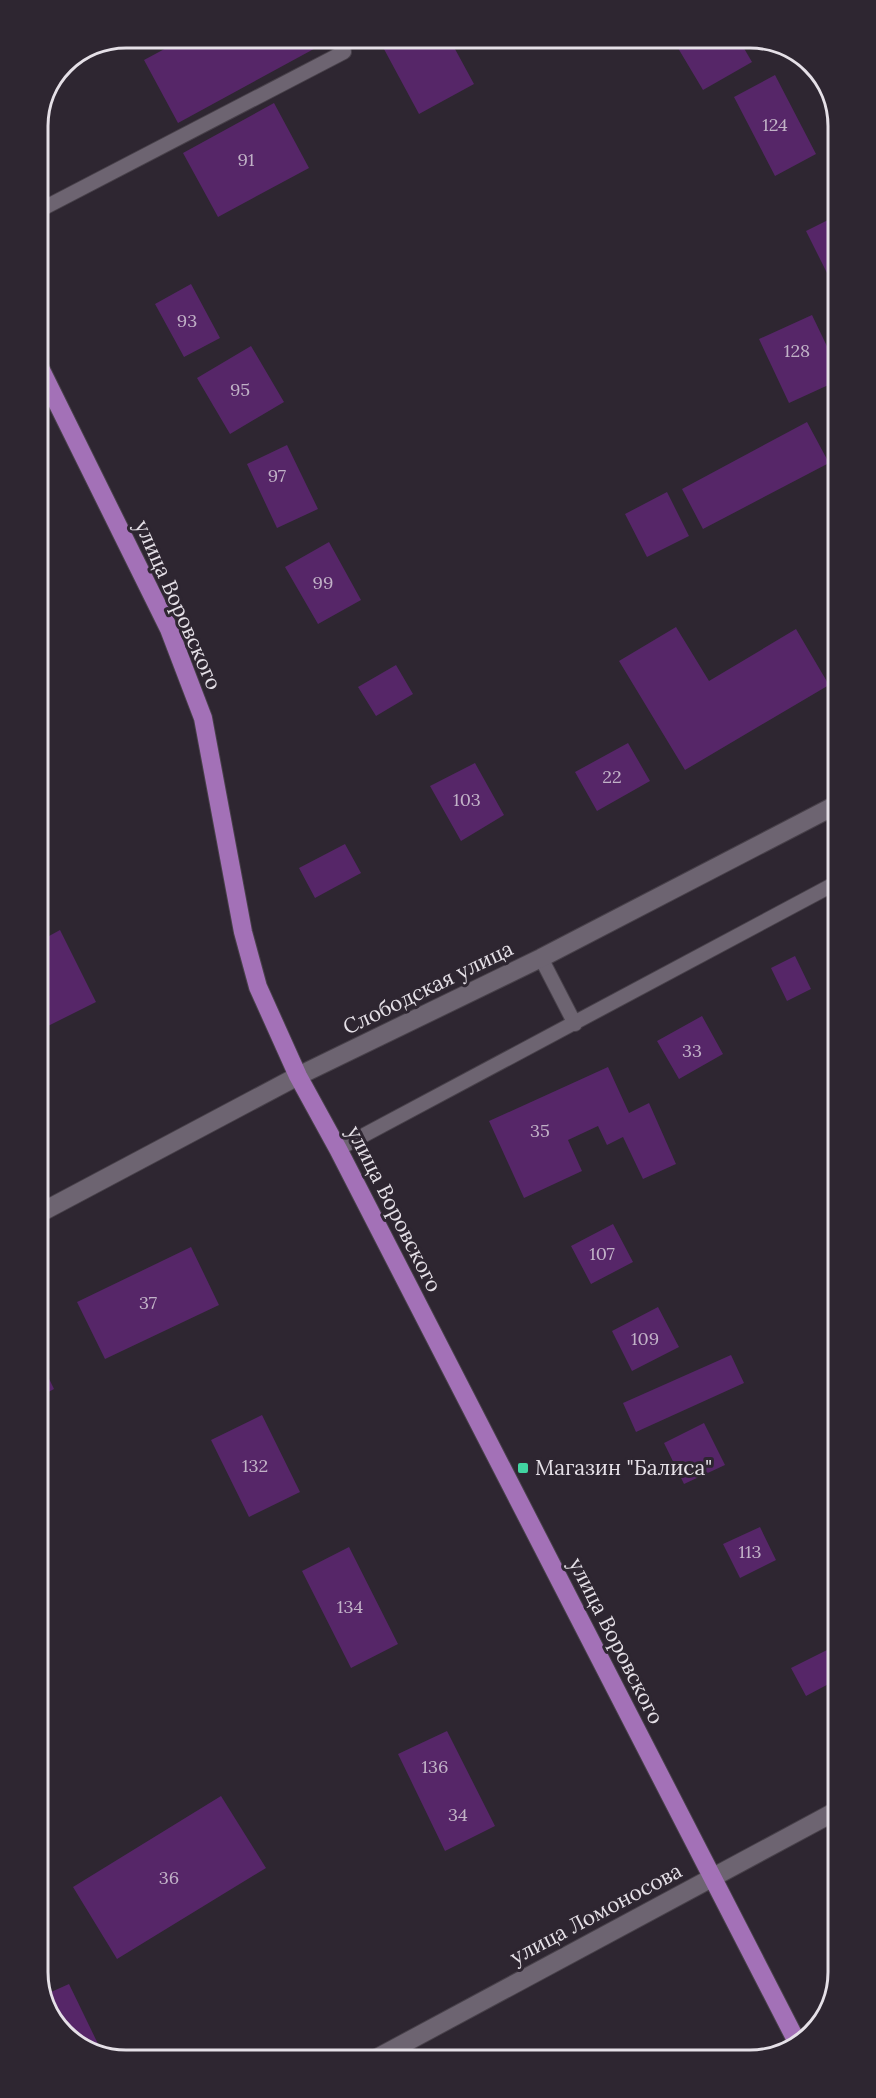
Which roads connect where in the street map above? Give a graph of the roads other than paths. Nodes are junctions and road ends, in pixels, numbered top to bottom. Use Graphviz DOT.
graph roads {
  1 [pos="345,52"];
  2 [pos="48,206"];
  3 [pos="48,384"];
  4 [pos="828,809"];
  5 [pos="828,887"];
  6 [pos="541,958"];
  7 [pos="575,1024"];
  8 [pos="298,1076"];
  9 [pos="338,1149"];
  10 [pos="48,1209"];
  11 [pos="828,1814"];
  12 [pos="712,1877"];
  13 [pos="794,2036"];
  14 [pos="392,2050"];
  1 -- 2 [label="lane"];
  3 -- 8 [label="main road, улица Воровского"];
  4 -- 6 [label="street, Слободская улица"];
  5 -- 7 [label="lane"];
  6 -- 7 [label="lane"];
  6 -- 8 [label="street, Слободская улица"];
  7 -- 9 [label="lane"];
  8 -- 9 [label="main road, улица Воровского"];
  8 -- 10 [label="street, Слободская улица"];
  9 -- 12 [label="main road, улица Воровского"];
  11 -- 12 [label="street, улица Ломоносова"];
  12 -- 13 [label="main road, улица Воровского"];
  12 -- 14 [label="street, улица Ломоносова"];
}
